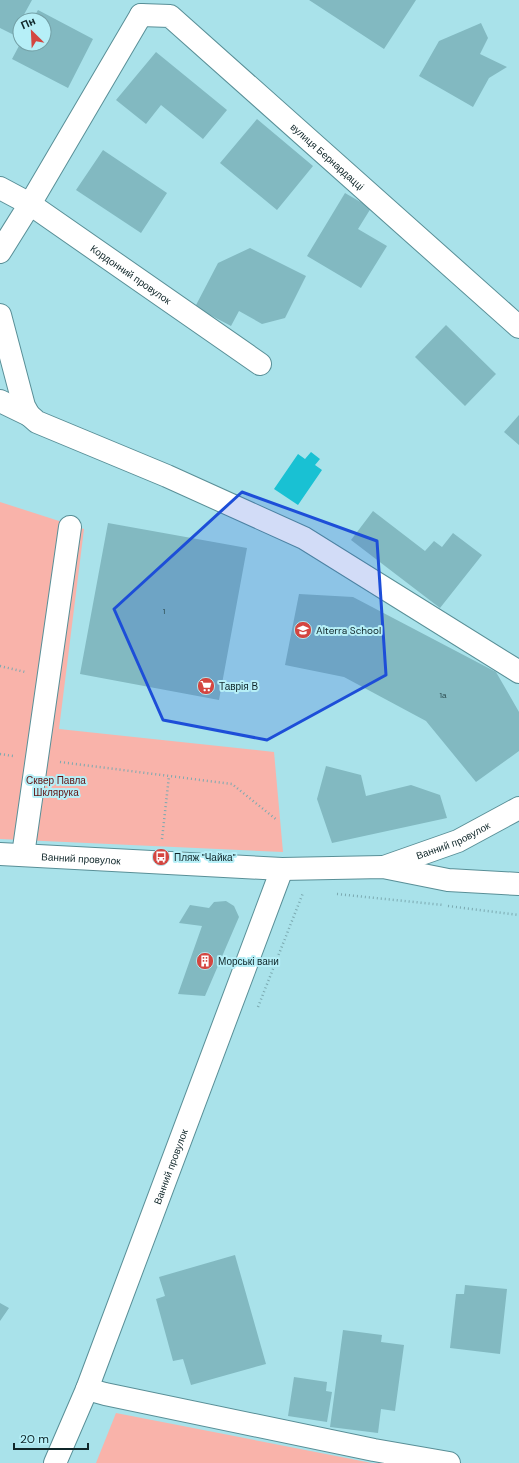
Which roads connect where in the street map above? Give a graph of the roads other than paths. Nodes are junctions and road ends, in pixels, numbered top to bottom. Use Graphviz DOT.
graph roads {
  1 [pos="138,7"];
  2 [pos="0,188"];
  3 [pos="30,204"];
  4 [pos="0,252"];
  5 [pos="0,316"];
  6 [pos="519,327"];
  7 [pos="260,364"];
  8 [pos="0,401"];
  9 [pos="29,415"];
  10 [pos="70,527"];
  11 [pos="519,672"];
  12 [pos="519,808"];
  13 [pos="0,854"];
  14 [pos="23,855"];
  15 [pos="383,868"];
  16 [pos="282,869"];
  17 [pos="519,884"];
  18 [pos="87,1389"];
  19 [pos="55,1463"];
  20 [pos="449,1463"];
  1 -- 3 [label="street"];
  1 -- 6 [label="street, вулиця Бернардацці"];
  2 -- 3 [label="street, Кордонний провулок"];
  3 -- 4 [label="street"];
  3 -- 7 [label="street, Кордонний провулок"];
  5 -- 9 [label="street"];
  8 -- 9 [label="street"];
  9 -- 11 [label="street"];
  10 -- 14 [label="street"];
  12 -- 15 [label="street, Ванний провулок"];
  13 -- 14 [label="street, Ванний провулок"];
  14 -- 16 [label="street, Ванний провулок"];
  15 -- 16 [label="street, Ванний провулок"];
  15 -- 17 [label="street, Ванний провулок"];
  16 -- 18 [label="street, Ванний провулок"];
  18 -- 19 [label="street, Ванний провулок"];
  18 -- 20 [label="street"];
}
